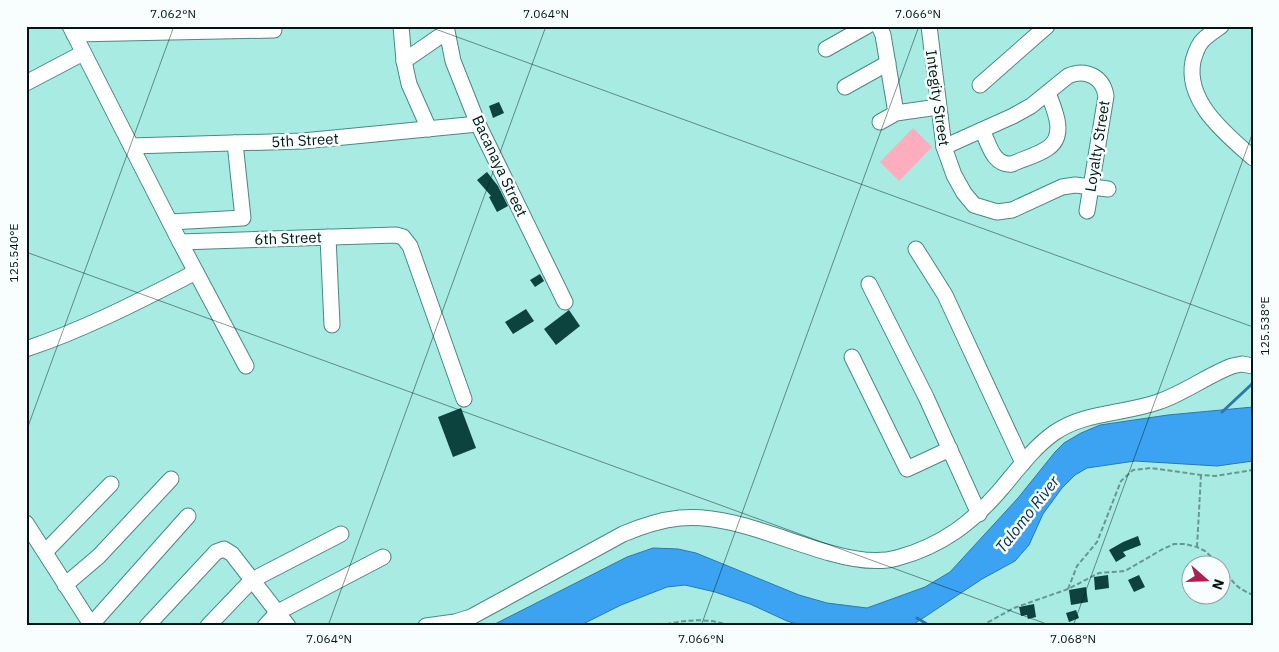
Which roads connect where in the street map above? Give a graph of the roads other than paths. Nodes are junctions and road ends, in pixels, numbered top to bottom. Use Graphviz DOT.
graph roads {
  1 [pos="401,26"];
  2 [pos="867,26"];
  3 [pos="878,26"];
  4 [pos="929,26"];
  5 [pos="1047,26"];
  6 [pos="1221,26"];
  7 [pos="446,29"];
  8 [pos="72,30"];
  9 [pos="274,30"];
  10 [pos="826,49"];
  11 [pos="83,53"];
  12 [pos="404,61"];
  13 [pos="888,63"];
  14 [pos="26,83"];
  15 [pos="980,85"];
  16 [pos="845,87"];
  17 [pos="1048,93"];
  18 [pos="938,107"];
  19 [pos="896,113"];
  20 [pos="880,122"];
  21 [pos="478,124"];
  22 [pos="429,129"];
  23 [pos="982,130"];
  24 [pos="235,143"];
  25 [pos="131,146"];
  26 [pos="944,147"];
  27 [pos="1253,158"];
  28 [pos="1091,187"];
  29 [pos="1108,189"];
  30 [pos="1087,211"];
  31 [pos="170,222"];
  32 [pos="328,237"];
  33 [pos="180,242"];
  34 [pos="916,249"];
  35 [pos="196,272"];
  36 [pos="869,284"];
  37 [pos="565,302"];
  38 [pos="332,325"];
  39 [pos="26,348"];
  40 [pos="852,357"];
  41 [pos="246,366"];
  42 [pos="1253,366"];
  43 [pos="464,399"];
  44 [pos="950,449"];
  45 [pos="1023,463"];
  46 [pos="171,479"];
  47 [pos="111,484"];
  48 [pos="979,514"];
  49 [pos="188,516"];
  50 [pos="26,523"];
  51 [pos="341,534"];
  52 [pos="44,552"];
  53 [pos="383,557"];
  54 [pos="252,580"];
  55 [pos="65,585"];
  56 [pos="278,612"];
  57 [pos="91,626"];
  58 [pos="147,626"];
  59 [pos="208,626"];
  60 [pos="265,626"];
  61 [pos="288,626"];
  62 [pos="426,626"];
  1 -- 12 [label="street"];
  2 -- 10 [label="street"];
  3 -- 13 [label="street"];
  4 -- 18 [label="street, Integity Street"];
  5 -- 15 [label="street"];
  6 -- 27 [label="street"];
  7 -- 12 [label="street"];
  7 -- 21 [label="street, Bacanaya Street"];
  8 -- 9 [label="street"];
  8 -- 11 [label="street"];
  11 -- 14 [label="street"];
  11 -- 25 [label="street"];
  12 -- 22 [label="street"];
  13 -- 16 [label="street"];
  13 -- 19 [label="street"];
  17 -- 23 [label="street, Loyalty Street"];
  17 -- 23 [label="street"];
  17 -- 28 [label="street, Loyalty Street"];
  18 -- 19 [label="street"];
  18 -- 26 [label="street, Integity Street"];
  19 -- 20 [label="street"];
  21 -- 22 [label="street, 5th Street"];
  21 -- 37 [label="street, Bacanaya Street"];
  22 -- 24 [label="street, 5th Street"];
  23 -- 26 [label="street, Loyalty Street"];
  24 -- 25 [label="street, 5th Street"];
  24 -- 31 [label="street"];
  25 -- 31 [label="street"];
  26 -- 28 [label="street, Integity Street"];
  28 -- 29 [label="street"];
  28 -- 30 [label="street, Loyalty Street"];
  31 -- 33 [label="street"];
  32 -- 33 [label="street, 6th Street"];
  32 -- 38 [label="street"];
  32 -- 43 [label="street, 6th Street"];
  33 -- 35 [label="street"];
  34 -- 45 [label="street"];
  35 -- 39 [label="street"];
  35 -- 41 [label="street"];
  36 -- 44 [label="street"];
  40 -- 44 [label="street"];
  42 -- 45 [label="street"];
  44 -- 48 [label="street"];
  45 -- 48 [label="street"];
  46 -- 55 [label="street"];
  47 -- 52 [label="street"];
  48 -- 62 [label="street"];
  49 -- 57 [label="street"];
  50 -- 52 [label="street"];
  51 -- 54 [label="street"];
  52 -- 55 [label="street"];
  53 -- 56 [label="street"];
  54 -- 56 [label="street"];
  54 -- 58 [label="street"];
  54 -- 59 [label="street"];
  55 -- 57 [label="street"];
  56 -- 60 [label="street"];
  56 -- 61 [label="street"];
}
